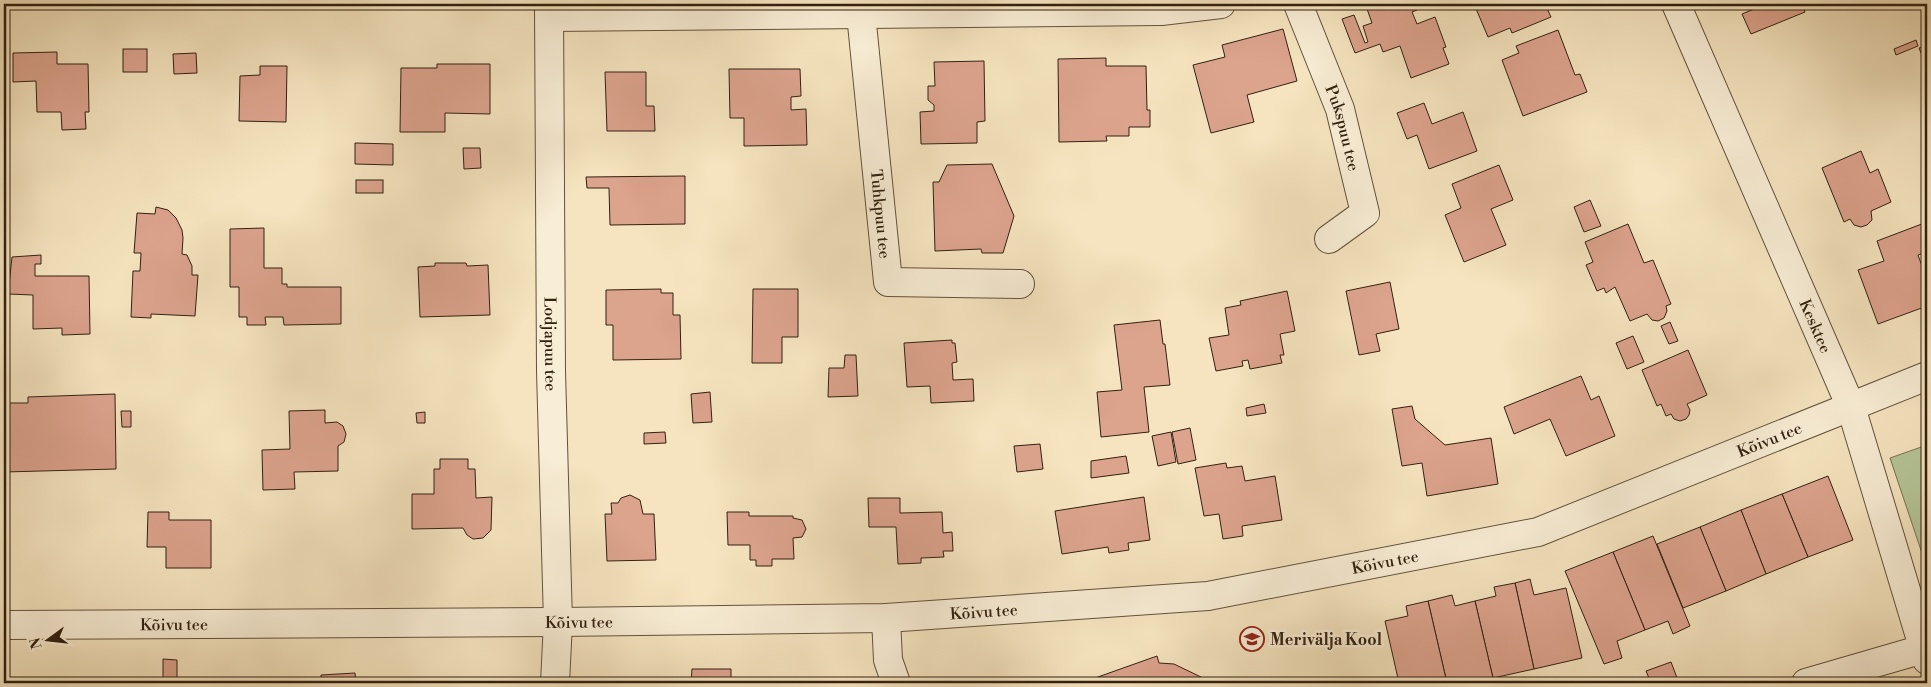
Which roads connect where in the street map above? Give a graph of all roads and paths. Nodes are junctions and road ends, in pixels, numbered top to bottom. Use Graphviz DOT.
graph roads {
  1 [pos="1222,4"];
  2 [pos="1298,4"];
  3 [pos="1676,4"];
  4 [pos="860,9"];
  5 [pos="549,10"];
  6 [pos="1329,239"];
  7 [pos="1020,284"];
  8 [pos="1927,376"];
  9 [pos="1851,407"];
  10 [pos="886,618"];
  11 [pos="558,622"];
  12 [pos="4,625"];
  13 [pos="1925,654"];
  14 [pos="555,683"];
  15 [pos="896,683"];
  16 [pos="1806,683"];
  1 -- 4 [label="street"];
  2 -- 6 [label="street, Pukspuu tee"];
  3 -- 9 [label="street, Kesktee"];
  4 -- 5 [label="street"];
  4 -- 7 [label="street, Tuhkpuu tee"];
  5 -- 11 [label="street, Lodjapuu tee"];
  8 -- 9 [label="street, Kõivu tee"];
  9 -- 10 [label="street, Kõivu tee"];
  9 -- 13 [label="street, Kesktee"];
  10 -- 11 [label="street, Kõivu tee"];
  10 -- 15 [label="street"];
  11 -- 12 [label="street, Kõivu tee"];
  11 -- 14 [label="street, Lodjapuu tee"];
  13 -- 16 [label="street"];
}
